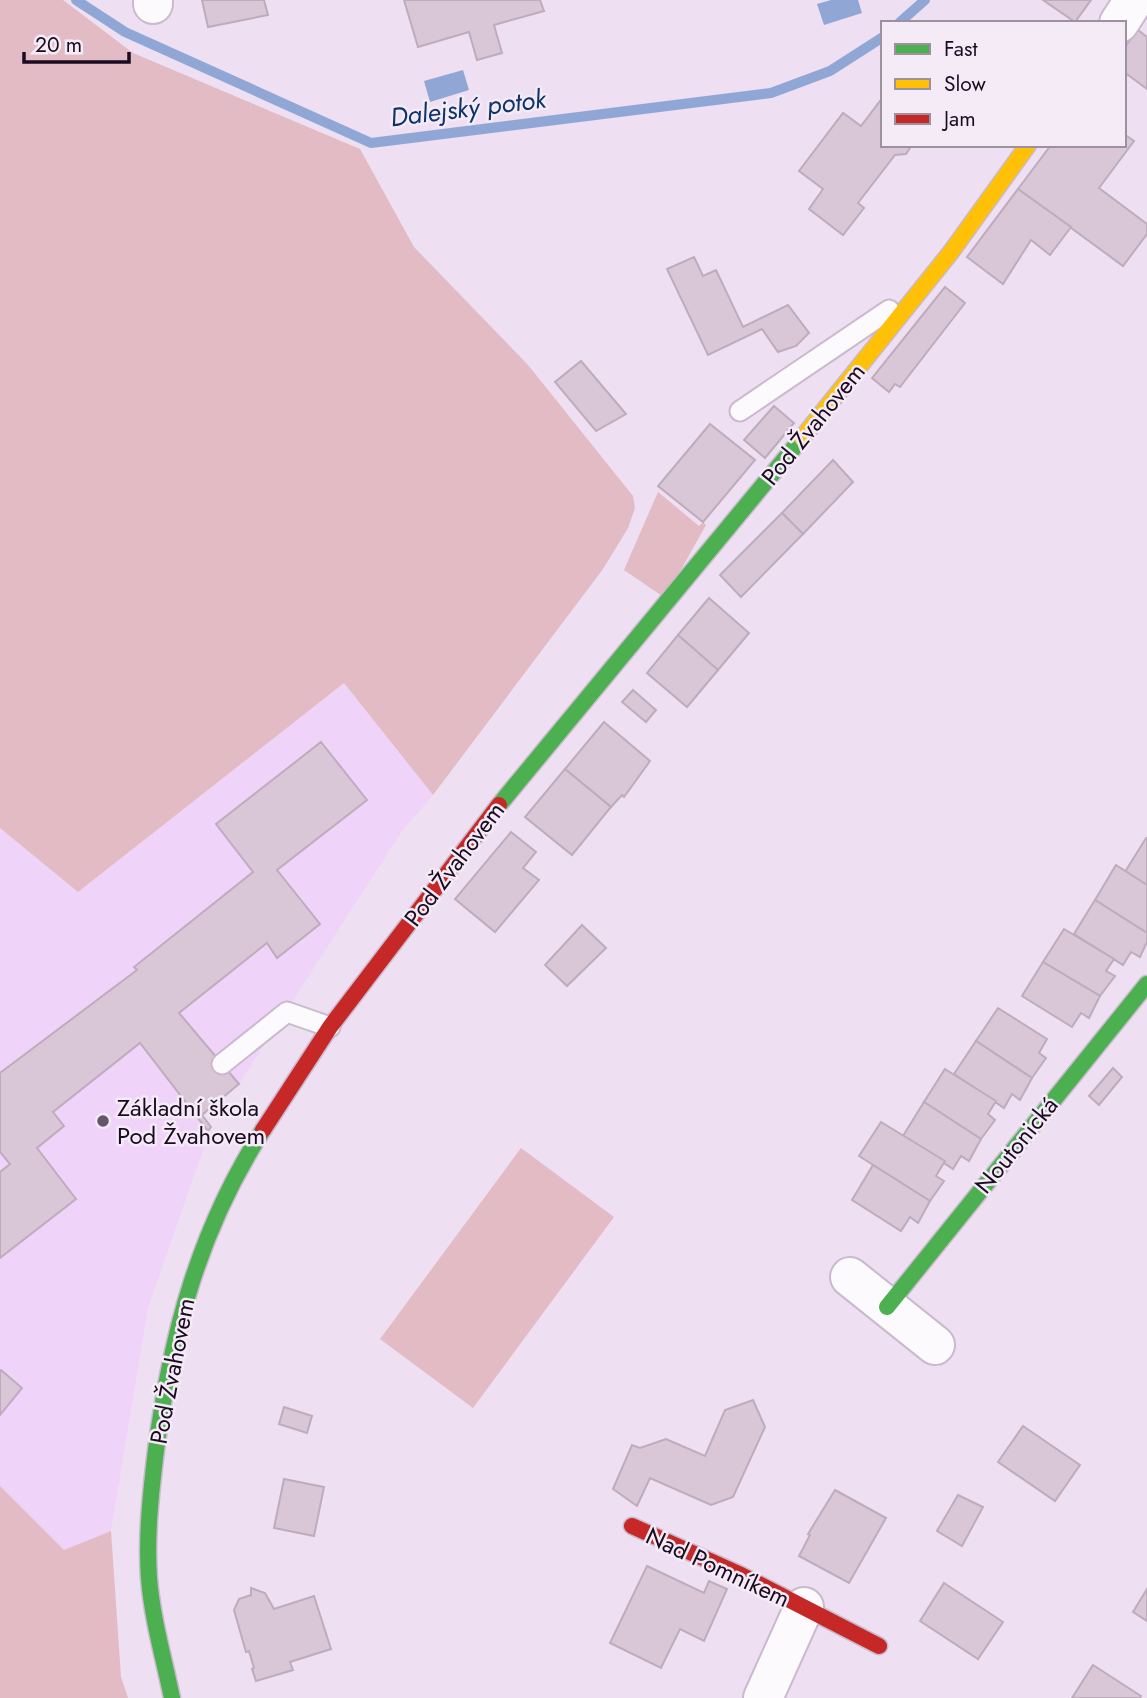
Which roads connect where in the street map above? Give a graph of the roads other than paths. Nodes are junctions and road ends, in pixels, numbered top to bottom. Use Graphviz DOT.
graph roads {
  1 [pos="1134,0"];
  2 [pos="1120,21"];
  3 [pos="1027,147"];
  4 [pos="922,288"];
  5 [pos="740,411"];
  6 [pos="1147,984"];
  7 [pos="330,1027"];
  8 [pos="222,1064"];
  9 [pos="850,1277"];
  10 [pos="887,1307"];
  11 [pos="935,1345"];
  12 [pos="632,1526"];
  13 [pos="804,1607"];
  14 [pos="879,1646"];
  15 [pos="172,1698"];
  16 [pos="763,1698"];
  1 -- 2 [label="street"];
  3 -- 4 [label="street, Pod Žvahovem"];
  4 -- 5 [label="lane"];
  4 -- 7 [label="street, Pod Žvahovem"];
  6 -- 10 [label="street, Noutonická"];
  7 -- 8 [label="lane"];
  7 -- 15 [label="street, Pod Žvahovem"];
  9 -- 10 [label="street"];
  10 -- 11 [label="street"];
  12 -- 13 [label="street, Nad Pomníkem"];
  13 -- 14 [label="street, Nad Pomníkem"];
  13 -- 16 [label="street, Nad Pomníkem"];
}
